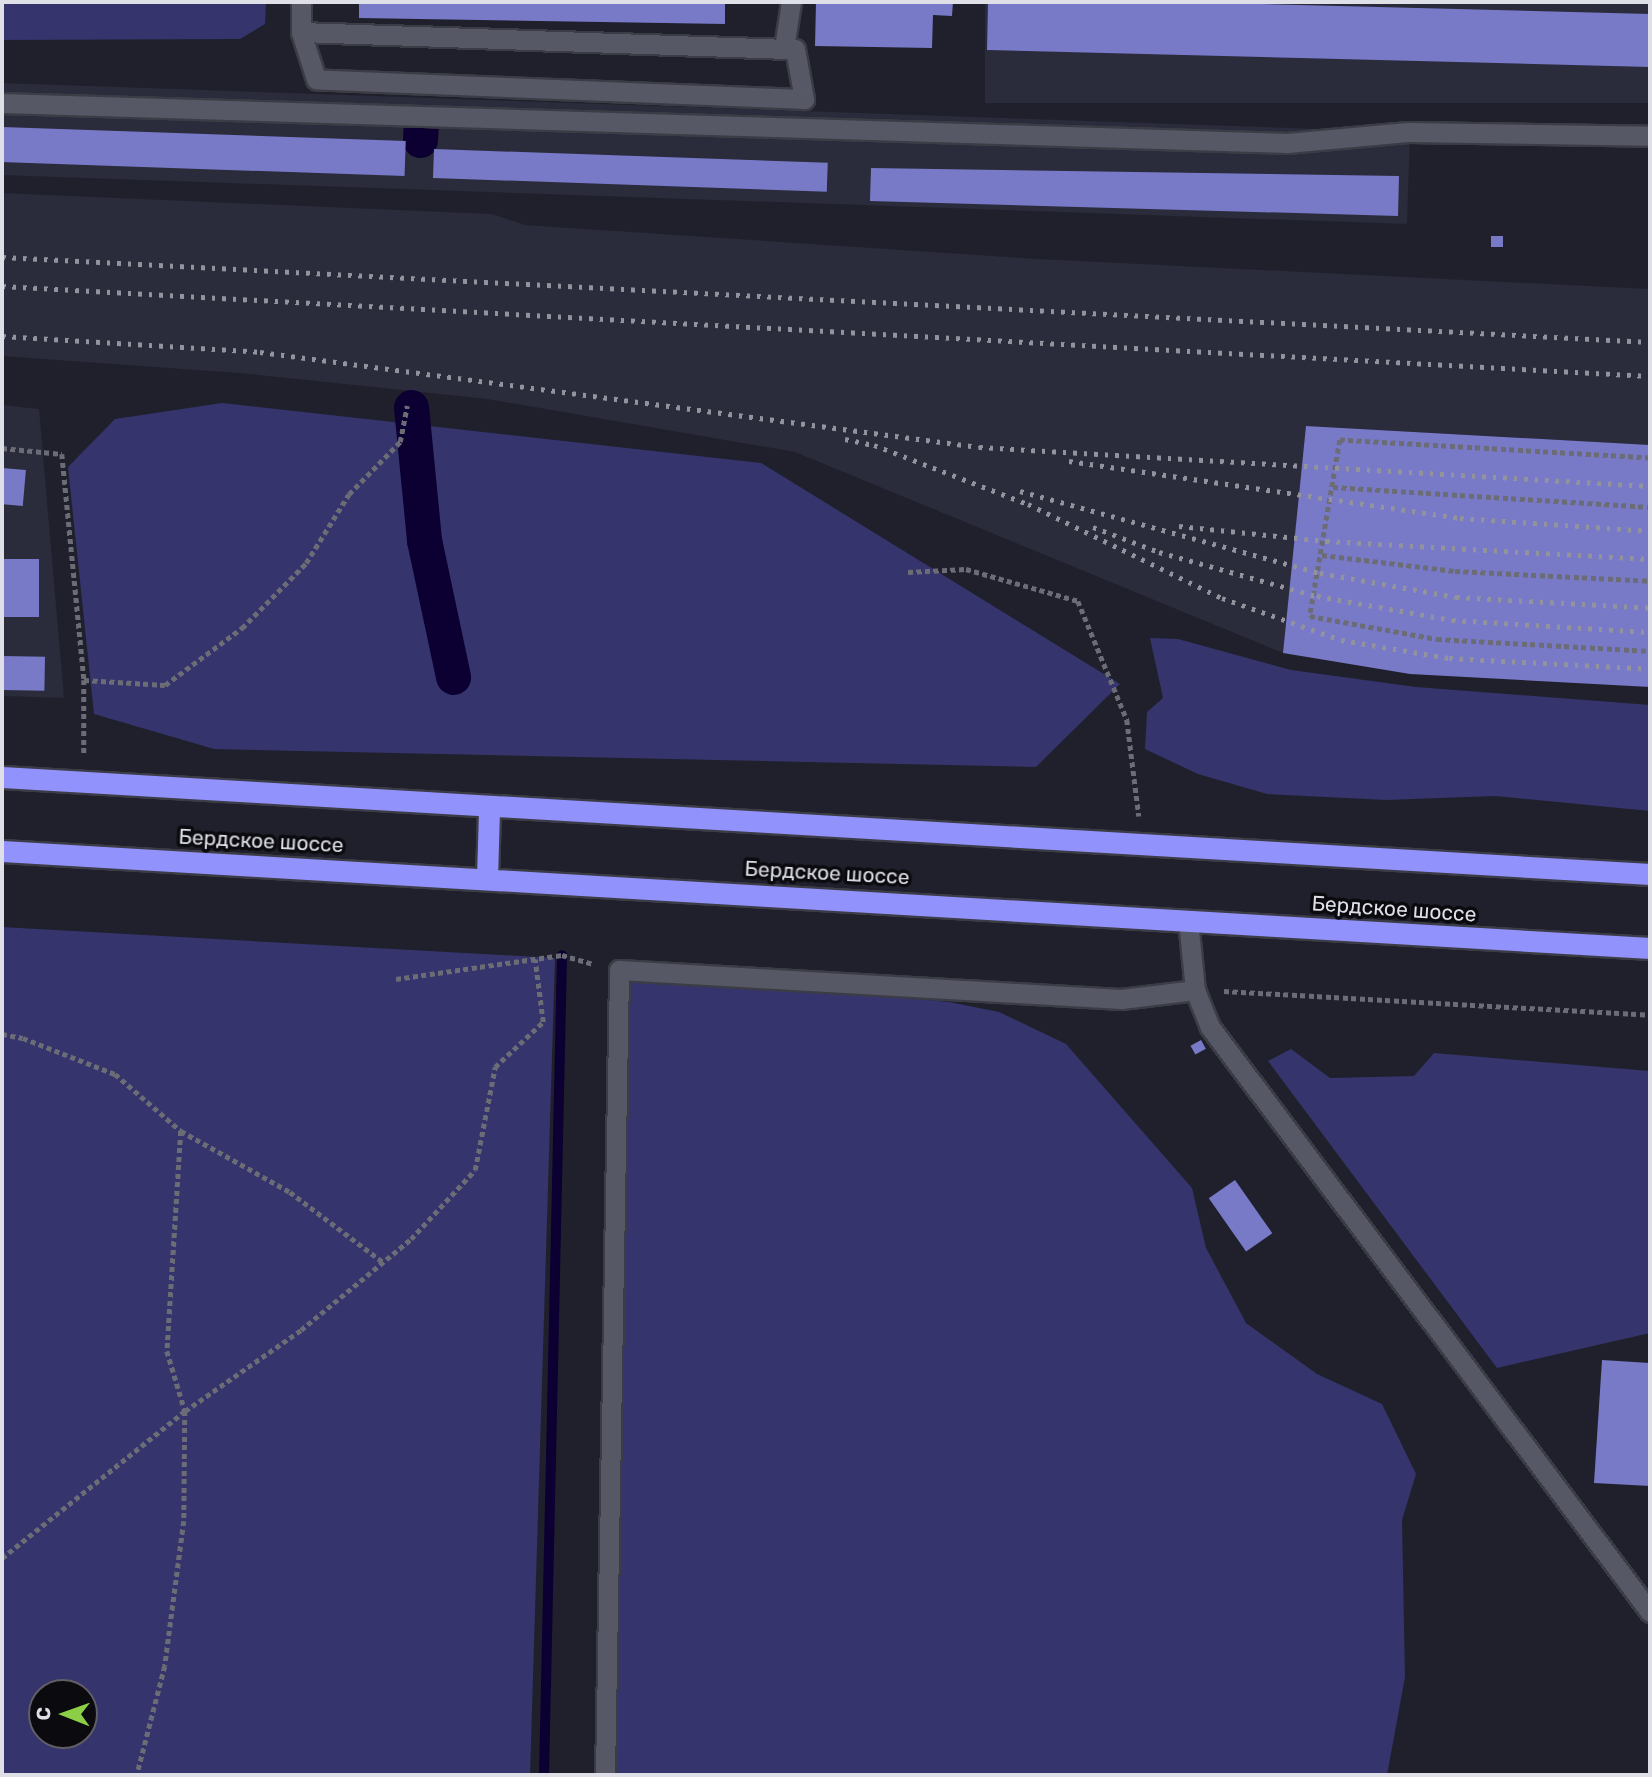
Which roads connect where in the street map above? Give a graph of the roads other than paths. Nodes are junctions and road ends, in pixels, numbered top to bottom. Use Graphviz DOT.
graph roads {
  1 [pos="301,2"];
  2 [pos="791,2"];
  3 [pos="301,32"];
  4 [pos="784,48"];
  5 [pos="2,103"];
  6 [pos="1650,136"];
  7 [pos="2,777"];
  8 [pos="489,809"];
  9 [pos="2,851"];
  10 [pos="1650,874"];
  11 [pos="487,878"];
  12 [pos="1188,920"];
  13 [pos="1650,948"];
  14 [pos="1195,990"];
  15 [pos="1650,1612"];
  16 [pos="605,1775"];
  1 -- 3 [label="lane"];
  2 -- 4 [label="lane"];
  3 -- 4 [label="lane"];
  3 -- 4 [label="lane"];
  5 -- 6 [label="lane"];
  7 -- 8 [label="highway"];
  8 -- 10 [label="highway"];
  8 -- 11 [label="highway"];
  9 -- 11 [label="highway, Бердское шоссе"];
  11 -- 12 [label="highway, Бердское шоссе"];
  12 -- 13 [label="highway, Бердское шоссе"];
  12 -- 14 [label="lane"];
  14 -- 15 [label="lane"];
  14 -- 16 [label="lane"];
}
